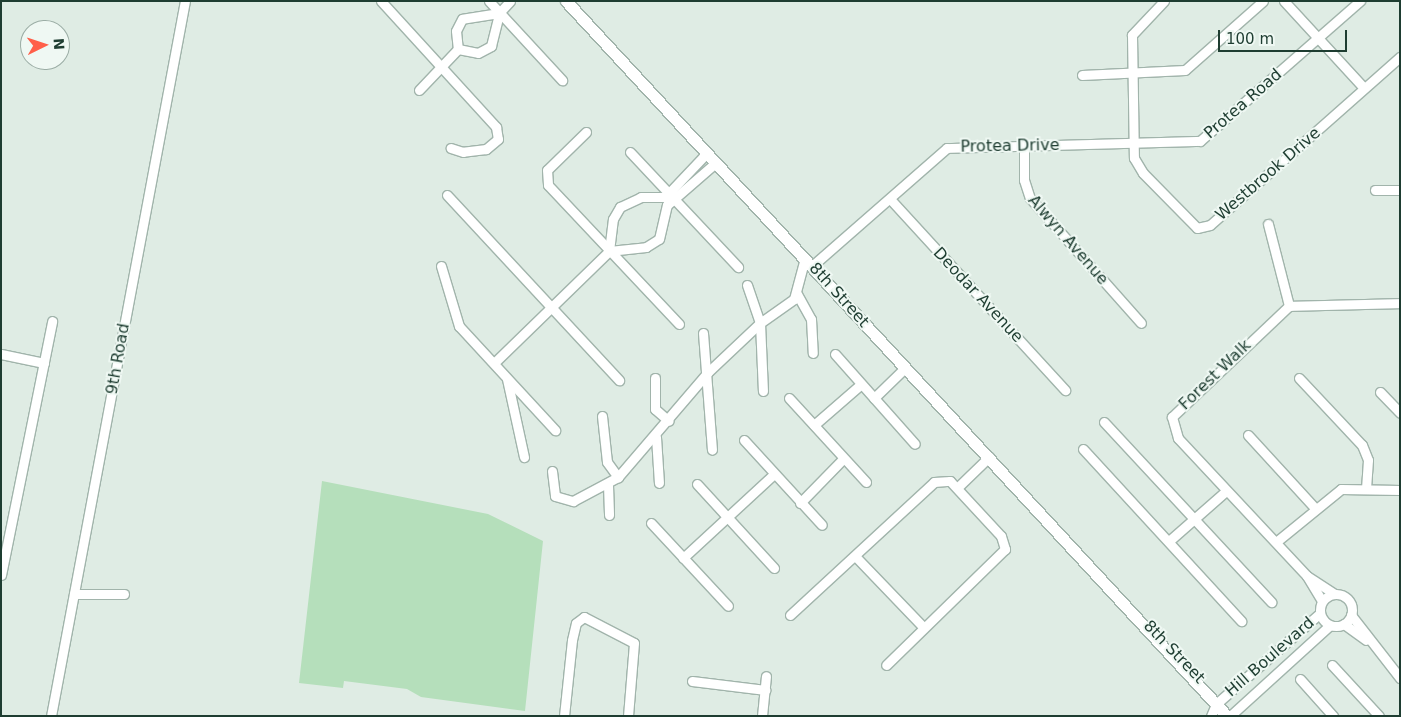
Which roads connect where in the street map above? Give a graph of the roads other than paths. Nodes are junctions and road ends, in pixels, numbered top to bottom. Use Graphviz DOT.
graph roads {
  1 [pos="185,1"];
  2 [pos="381,1"];
  3 [pos="489,1"];
  4 [pos="510,1"];
  5 [pos="566,1"];
  6 [pos="1164,1"];
  7 [pos="1263,1"];
  8 [pos="1284,1"];
  9 [pos="1360,1"];
  10 [pos="499,13"];
  11 [pos="1317,39"];
  12 [pos="458,49"];
  13 [pos="1400,57"];
  14 [pos="441,68"];
  15 [pos="1132,73"];
  16 [pos="1082,75"];
  17 [pos="562,80"];
  18 [pos="1364,88"];
  19 [pos="418,90"];
  20 [pos="586,132"];
  21 [pos="1132,144"];
  22 [pos="1024,145"];
  23 [pos="451,148"];
  24 [pos="630,152"];
  25 [pos="704,156"];
  26 [pos="713,165"];
  27 [pos="1375,190"];
  28 [pos="1400,190"];
  29 [pos="447,195"];
  30 [pos="670,197"];
  31 [pos="890,200"];
  32 [pos="1268,224"];
  33 [pos="609,252"];
  34 [pos="809,262"];
  35 [pos="441,266"];
  36 [pos="738,267"];
  37 [pos="747,284"];
  38 [pos="797,294"];
  39 [pos="1400,303"];
  40 [pos="1289,306"];
  41 [pos="551,310"];
  42 [pos="52,321"];
  43 [pos="760,323"];
  44 [pos="1142,323"];
  45 [pos="679,324"];
  46 [pos="703,332"];
  47 [pos="813,353"];
  48 [pos="1,354"];
  49 [pos="835,354"];
  50 [pos="44,363"];
  51 [pos="494,363"];
  52 [pos="905,368"];
  53 [pos="708,372"];
  54 [pos="507,378"];
  55 [pos="655,378"];
  56 [pos="1299,378"];
  57 [pos="619,380"];
  58 [pos="860,384"];
  59 [pos="1066,390"];
  60 [pos="763,391"];
  61 [pos="1380,392"];
  62 [pos="789,398"];
  63 [pos="874,398"];
  64 [pos="1400,413"];
  65 [pos="602,416"];
  66 [pos="669,421"];
  67 [pos="1104,422"];
  68 [pos="814,425"];
  69 [pos="555,430"];
  70 [pos="1248,435"];
  71 [pos="656,437"];
  72 [pos="744,440"];
  73 [pos="915,444"];
  74 [pos="1084,449"];
  75 [pos="712,450"];
  76 [pos="524,457"];
  77 [pos="989,457"];
  78 [pos="843,460"];
  79 [pos="552,471"];
  80 [pos="773,475"];
  81 [pos="618,477"];
  82 [pos="866,482"];
  83 [pos="659,483"];
  84 [pos="697,484"];
  85 [pos="608,485"];
  86 [pos="959,486"];
  87 [pos="1366,487"];
  88 [pos="1400,490"];
  89 [pos="1226,491"];
  90 [pos="800,503"];
  91 [pos="1316,508"];
  92 [pos="609,515"];
  93 [pos="729,516"];
  94 [pos="1191,520"];
  95 [pos="651,523"];
  96 [pos="822,525"];
  97 [pos="1169,541"];
  98 [pos="1276,542"];
  99 [pos="855,556"];
  100 [pos="683,558"];
  101 [pos="774,568"];
  102 [pos="1,575"];
  103 [pos="1307,576"];
  104 [pos="74,594"];
  105 [pos="124,594"];
  106 [pos="1335,594"];
  107 [pos="1322,601"];
  108 [pos="1271,602"];
  109 [pos="728,606"];
  110 [pos="1319,614"];
  111 [pos="790,615"];
  112 [pos="1351,615"];
  113 [pos="1241,621"];
  114 [pos="1344,624"];
  115 [pos="1329,626"];
  116 [pos="923,627"];
  117 [pos="1300,629"];
  118 [pos="1311,642"];
  119 [pos="1372,645"];
  120 [pos="1266,658"];
  121 [pos="886,665"];
  122 [pos="1332,665"];
  123 [pos="1278,672"];
  124 [pos="766,676"];
  125 [pos="1399,677"];
  126 [pos="1300,679"];
  127 [pos="692,681"];
  128 [pos="765,690"];
  129 [pos="1219,702"];
  130 [pos="1231,715"];
  131 [pos="51,716"];
  132 [pos="564,716"];
  133 [pos="628,716"];
  134 [pos="762,716"];
  135 [pos="1211,716"];
  136 [pos="1333,716"];
  137 [pos="1379,716"];
  1 -- 104 [label="street, 9th Road"];
  2 -- 14 [label="street"];
  3 -- 10 [label="street"];
  4 -- 10 [label="street"];
  5 -- 25 [label="street, 8th Street"];
  6 -- 15 [label="street, Westbrook Drive"];
  7 -- 15 [label="street"];
  8 -- 11 [label="street"];
  9 -- 11 [label="street, Protea Road"];
  10 -- 12 [label="street"];
  10 -- 12 [label="street"];
  10 -- 17 [label="street"];
  11 -- 18 [label="street"];
  11 -- 21 [label="street, Protea Road"];
  12 -- 14 [label="street"];
  13 -- 18 [label="street, Westbrook Drive"];
  14 -- 19 [label="street"];
  14 -- 23 [label="street"];
  15 -- 16 [label="street"];
  15 -- 21 [label="street, Westbrook Drive"];
  18 -- 21 [label="street, Westbrook Drive"];
  20 -- 33 [label="street"];
  21 -- 22 [label="street, Protea Drive"];
  22 -- 31 [label="street, Protea Drive"];
  22 -- 44 [label="street, Alwyn Avenue"];
  24 -- 30 [label="street"];
  25 -- 26 [label="street, 8th Street"];
  25 -- 30 [label="street"];
  26 -- 30 [label="street"];
  26 -- 34 [label="street, 8th Street"];
  27 -- 28 [label="street"];
  29 -- 41 [label="street"];
  30 -- 33 [label="street"];
  30 -- 33 [label="street"];
  30 -- 36 [label="street"];
  31 -- 34 [label="street, Protea Drive"];
  31 -- 59 [label="street, Deodar Avenue"];
  32 -- 40 [label="street"];
  33 -- 41 [label="street"];
  33 -- 45 [label="street"];
  34 -- 38 [label="street"];
  34 -- 52 [label="street, 8th Street"];
  35 -- 51 [label="street"];
  37 -- 43 [label="street"];
  38 -- 43 [label="street"];
  38 -- 47 [label="street"];
  39 -- 40 [label="street"];
  40 -- 89 [label="street, Forest Walk"];
  41 -- 51 [label="street"];
  41 -- 57 [label="street"];
  42 -- 50 [label="street"];
  43 -- 53 [label="street"];
  43 -- 60 [label="street"];
  46 -- 53 [label="street"];
  48 -- 50 [label="street"];
  49 -- 58 [label="street"];
  50 -- 102 [label="street"];
  51 -- 54 [label="street"];
  52 -- 63 [label="street"];
  52 -- 77 [label="street, 8th Street"];
  53 -- 66 [label="street"];
  53 -- 75 [label="street"];
  54 -- 69 [label="street"];
  54 -- 76 [label="street"];
  55 -- 66 [label="street"];
  56 -- 87 [label="street"];
  58 -- 63 [label="street"];
  58 -- 68 [label="street"];
  61 -- 64 [label="street"];
  62 -- 68 [label="street"];
  63 -- 73 [label="street"];
  65 -- 81 [label="street"];
  66 -- 71 [label="street"];
  67 -- 94 [label="street"];
  68 -- 78 [label="street"];
  70 -- 91 [label="street"];
  71 -- 81 [label="street"];
  71 -- 83 [label="street"];
  72 -- 80 [label="street"];
  74 -- 97 [label="street"];
  77 -- 86 [label="street"];
  77 -- 129 [label="street, 8th Street"];
  78 -- 82 [label="street"];
  78 -- 90 [label="street"];
  79 -- 85 [label="street"];
  80 -- 90 [label="street"];
  80 -- 93 [label="street"];
  81 -- 85 [label="street"];
  84 -- 93 [label="street"];
  85 -- 92 [label="street"];
  86 -- 99 [label="street"];
  86 -- 116 [label="street"];
  87 -- 88 [label="street"];
  87 -- 91 [label="street"];
  89 -- 94 [label="street"];
  89 -- 98 [label="street, Forest Walk"];
  90 -- 96 [label="street"];
  91 -- 98 [label="street"];
  93 -- 100 [label="street"];
  93 -- 101 [label="street"];
  94 -- 97 [label="street"];
  94 -- 108 [label="street"];
  95 -- 100 [label="street"];
  97 -- 113 [label="street"];
  98 -- 103 [label="street, Forest Walk"];
  99 -- 111 [label="street"];
  99 -- 116 [label="street"];
  100 -- 109 [label="street"];
  103 -- 106 [label="street, Forest Walk"];
  103 -- 107 [label="street, Forest Walk"];
  104 -- 105 [label="street"];
  104 -- 131 [label="street, 9th Road"];
  106 -- 107 [label="street"];
  106 -- 112 [label="street"];
  107 -- 110 [label="street"];
  110 -- 115 [label="street"];
  110 -- 117 [label="street, Hill Boulevard"];
  112 -- 114 [label="street"];
  112 -- 119 [label="street"];
  114 -- 115 [label="street"];
  114 -- 119 [label="street"];
  115 -- 118 [label="street, Hill Boulevard"];
  116 -- 121 [label="street"];
  117 -- 118 [label="street"];
  117 -- 120 [label="street, Hill Boulevard"];
  118 -- 123 [label="street, Hill Boulevard"];
  119 -- 125 [label="street"];
  120 -- 123 [label="street"];
  120 -- 129 [label="street, Hill Boulevard"];
  122 -- 137 [label="street"];
  123 -- 130 [label="street, Hill Boulevard"];
  124 -- 128 [label="street"];
  126 -- 136 [label="street"];
  127 -- 128 [label="street"];
  128 -- 134 [label="street"];
  129 -- 130 [label="street, 8th Street"];
  129 -- 135 [label="street"];
  132 -- 133 [label="street"];
}
